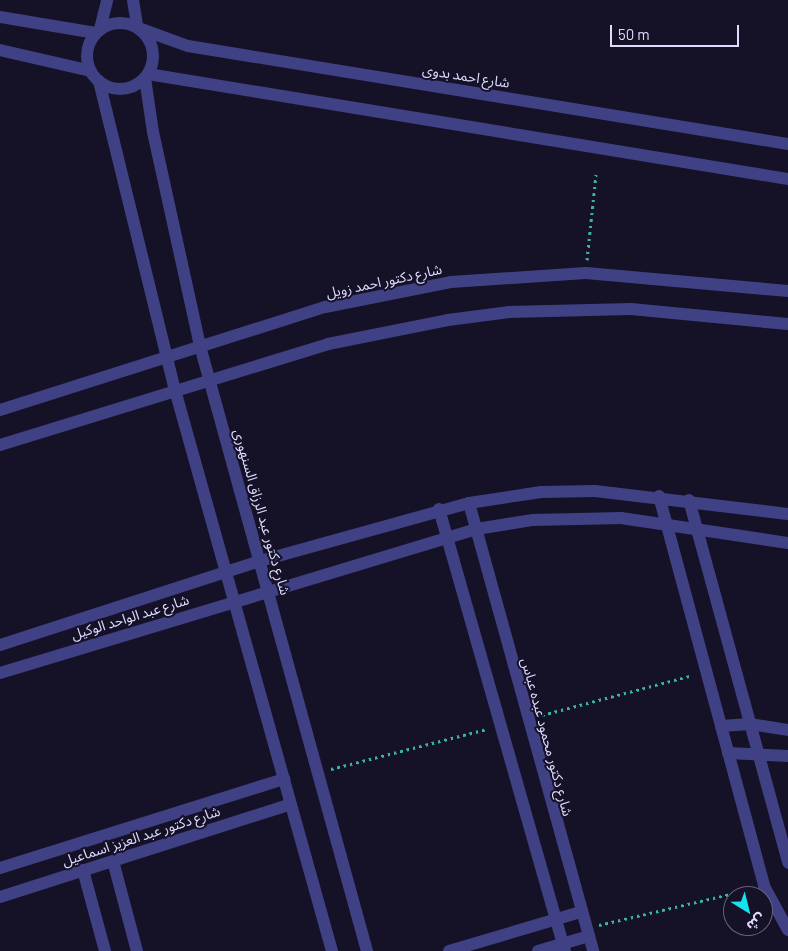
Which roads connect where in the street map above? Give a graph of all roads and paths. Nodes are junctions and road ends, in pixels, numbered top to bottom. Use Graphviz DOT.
graph roads {
  1 [pos="107,0"];
  2 [pos="133,0"];
  3 [pos="0,17"];
  4 [pos="139,28"];
  5 [pos="98,31"];
  6 [pos="0,50"];
  7 [pos="95,76"];
  8 [pos="147,76"];
  9 [pos="788,144"];
  10 [pos="596,174"];
  11 [pos="788,178"];
  12 [pos="586,273"];
  13 [pos="788,291"];
  14 [pos="788,324"];
  15 [pos="200,346"];
  16 [pos="167,357"];
  17 [pos="209,380"];
  18 [pos="175,390"];
  19 [pos="0,410"];
  20 [pos="0,445"];
  21 [pos="659,496"];
  22 [pos="689,500"];
  23 [pos="469,503"];
  24 [pos="439,510"];
  25 [pos="788,514"];
  26 [pos="666,522"];
  27 [pos="696,528"];
  28 [pos="476,530"];
  29 [pos="447,536"];
  30 [pos="788,543"];
  31 [pos="260,561"];
  32 [pos="226,572"];
  33 [pos="268,589"];
  34 [pos="234,600"];
  35 [pos="0,645"];
  36 [pos="706,671"];
  37 [pos="0,673"];
  38 [pos="527,719"];
  39 [pos="750,724"];
  40 [pos="501,726"];
  41 [pos="721,726"];
  42 [pos="788,730"];
  43 [pos="757,751"];
  44 [pos="728,752"];
  45 [pos="788,756"];
  46 [pos="318,773"];
  47 [pos="284,779"];
  48 [pos="291,804"];
  49 [pos="113,861"];
  50 [pos="788,862"];
  51 [pos="0,868"];
  52 [pos="83,870"];
  53 [pos="764,886"];
  54 [pos="0,897"];
  55 [pos="723,897"];
  56 [pos="773,902"];
  57 [pos="580,912"];
  58 [pos="555,920"];
  59 [pos="788,930"];
  60 [pos="587,932"];
  61 [pos="564,947"];
  62 [pos="105,951"];
  63 [pos="137,951"];
  64 [pos="332,951"];
  65 [pos="367,951"];
  66 [pos="449,951"];
  67 [pos="538,951"];
  68 [pos="593,951"];
  1 -- 5 [label="street"];
  2 -- 4 [label="street"];
  3 -- 5 [label="street"];
  4 -- 5 [label="street"];
  4 -- 8 [label="street"];
  4 -- 9 [label="street, شارع احمد بدوى"];
  5 -- 7 [label="street"];
  6 -- 7 [label="street"];
  7 -- 8 [label="street"];
  7 -- 16 [label="street"];
  8 -- 11 [label="street"];
  8 -- 15 [label="street, شارع دكتور عبد الرزاق السنهورى"];
  10 -- 12 [label="path"];
  12 -- 13 [label="street, شارع دكتور احمد زويل"];
  12 -- 15 [label="street, شارع دكتور احمد زويل"];
  14 -- 17 [label="street"];
  15 -- 16 [label="street, شارع دكتور احمد زويل"];
  15 -- 17 [label="street, شارع دكتور عبد الرزاق السنهورى"];
  16 -- 18 [label="street"];
  16 -- 19 [label="street, شارع دكتور احمد زويل"];
  17 -- 18 [label="street"];
  17 -- 31 [label="street, شارع دكتور عبد الرزاق السنهورى"];
  18 -- 20 [label="street"];
  18 -- 32 [label="street"];
  21 -- 22 [label="street"];
  21 -- 23 [label="street"];
  21 -- 26 [label="street"];
  22 -- 25 [label="street"];
  22 -- 27 [label="street"];
  23 -- 24 [label="street"];
  23 -- 28 [label="street, شارع دكتور محمود عبده عباس"];
  24 -- 29 [label="street"];
  24 -- 31 [label="street"];
  26 -- 27 [label="street"];
  26 -- 28 [label="street"];
  26 -- 36 [label="street"];
  27 -- 30 [label="street"];
  27 -- 39 [label="street"];
  28 -- 29 [label="street"];
  28 -- 38 [label="street, شارع دكتور محمود عبده عباس"];
  29 -- 33 [label="street"];
  29 -- 40 [label="street"];
  31 -- 32 [label="street, شارع عبد الواحد الوكيل"];
  31 -- 33 [label="street, شارع دكتور عبد الرزاق السنهورى"];
  32 -- 34 [label="street"];
  32 -- 35 [label="street, شارع عبد الواحد الوكيل"];
  33 -- 34 [label="street, شارع عبد الواحد الوكيل"];
  33 -- 46 [label="street, شارع دكتور عبد الرزاق السنهورى"];
  34 -- 37 [label="street, شارع عبد الواحد الوكيل"];
  34 -- 47 [label="street"];
  36 -- 38 [label="path"];
  36 -- 41 [label="street"];
  38 -- 57 [label="street, شارع دكتور محمود عبده عباس"];
  39 -- 41 [label="street"];
  39 -- 42 [label="street"];
  39 -- 43 [label="street"];
  40 -- 46 [label="path"];
  40 -- 58 [label="street"];
  41 -- 44 [label="street"];
  43 -- 44 [label="street"];
  43 -- 45 [label="street"];
  43 -- 50 [label="street"];
  44 -- 53 [label="street"];
  46 -- 65 [label="street, شارع دكتور عبد الرزاق السنهورى"];
  47 -- 48 [label="street"];
  47 -- 51 [label="street, شارع دكتور عبد العزيز اسماعيل"];
  48 -- 49 [label="street, شارع دكتور عبد العزيز اسماعيل"];
  48 -- 64 [label="street"];
  49 -- 52 [label="street, شارع دكتور عبد العزيز اسماعيل"];
  49 -- 63 [label="street"];
  52 -- 54 [label="street, شارع دكتور عبد العزيز اسماعيل"];
  52 -- 62 [label="street"];
  55 -- 60 [label="path"];
  56 -- 59 [label="street"];
  57 -- 58 [label="street"];
  57 -- 60 [label="street, شارع دكتور محمود عبده عباس"];
  58 -- 61 [label="street"];
  58 -- 66 [label="street"];
  60 -- 61 [label="street"];
  60 -- 68 [label="street, شارع دكتور محمود عبده عباس"];
  61 -- 67 [label="street"];
}
